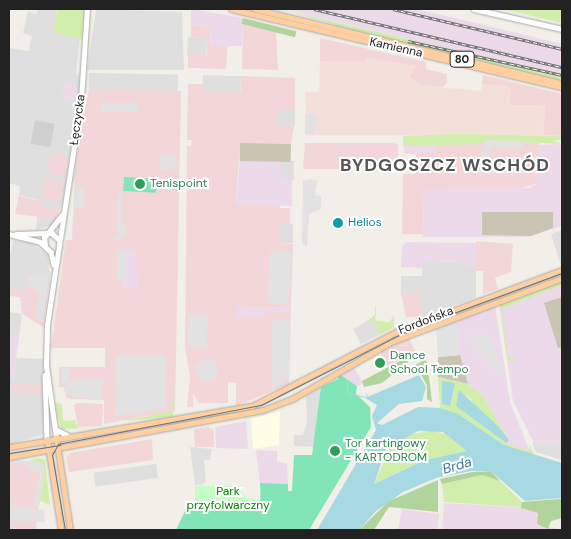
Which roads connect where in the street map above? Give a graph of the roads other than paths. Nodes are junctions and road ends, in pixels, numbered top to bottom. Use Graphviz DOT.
graph roads {
  1 [pos="89,9"];
  2 [pos="231,9"];
  3 [pos="255,9"];
  4 [pos="474,9"];
  5 [pos="562,29"];
  6 [pos="562,83"];
  7 [pos="562,87"];
  8 [pos="64,209"];
  9 [pos="49,233"];
  10 [pos="9,234"];
  11 [pos="59,243"];
  12 [pos="47,247"];
  13 [pos="562,270"];
  14 [pos="54,276"];
  15 [pos="562,278"];
  16 [pos="46,366"];
  17 [pos="55,427"];
  18 [pos="67,436"];
  19 [pos="56,437"];
  20 [pos="47,439"];
  21 [pos="9,447"];
  22 [pos="67,448"];
  23 [pos="58,449"];
  24 [pos="48,451"];
  25 [pos="36,453"];
  26 [pos="9,457"];
  27 [pos="49,459"];
  28 [pos="59,460"];
  29 [pos="61,530"];
  30 [pos="70,530"];
  1 -- 8 [label="street, Łęczycka"];
  2 -- 7 [label="main road, Kamienna / 80"];
  3 -- 6 [label="main road, Kamienna / 80"];
  4 -- 5 [label="street"];
  8 -- 9 [label="street, Łęczycka"];
  8 -- 11 [label="street, Łęczycka"];
  9 -- 10 [label="street"];
  9 -- 11 [label="street"];
  9 -- 12 [label="street, Łęczycka"];
  10 -- 12 [label="street"];
  11 -- 12 [label="street"];
  11 -- 14 [label="street, Łęczycka"];
  12 -- 14 [label="street, Łęczycka"];
  13 -- 18 [label="main road, Fordońska"];
  14 -- 16 [label="street, Łęczycka"];
  15 -- 22 [label="main road, Fordońska"];
  16 -- 17 [label="street, Łęczycka"];
  16 -- 20 [label="street, Łęczycka"];
  17 -- 18 [label="street"];
  17 -- 19 [label="street, Łęczycka"];
  18 -- 19 [label="main road"];
  19 -- 20 [label="main road"];
  19 -- 23 [label="main road"];
  20 -- 21 [label="main road"];
  20 -- 24 [label="main road"];
  22 -- 23 [label="main road"];
  22 -- 28 [label="main road"];
  23 -- 24 [label="main road"];
  23 -- 28 [label="main road"];
  24 -- 25 [label="main road"];
  24 -- 27 [label="main road"];
  25 -- 26 [label="main road"];
  25 -- 27 [label="main road"];
  27 -- 29 [label="main road"];
  28 -- 30 [label="main road"];
}
